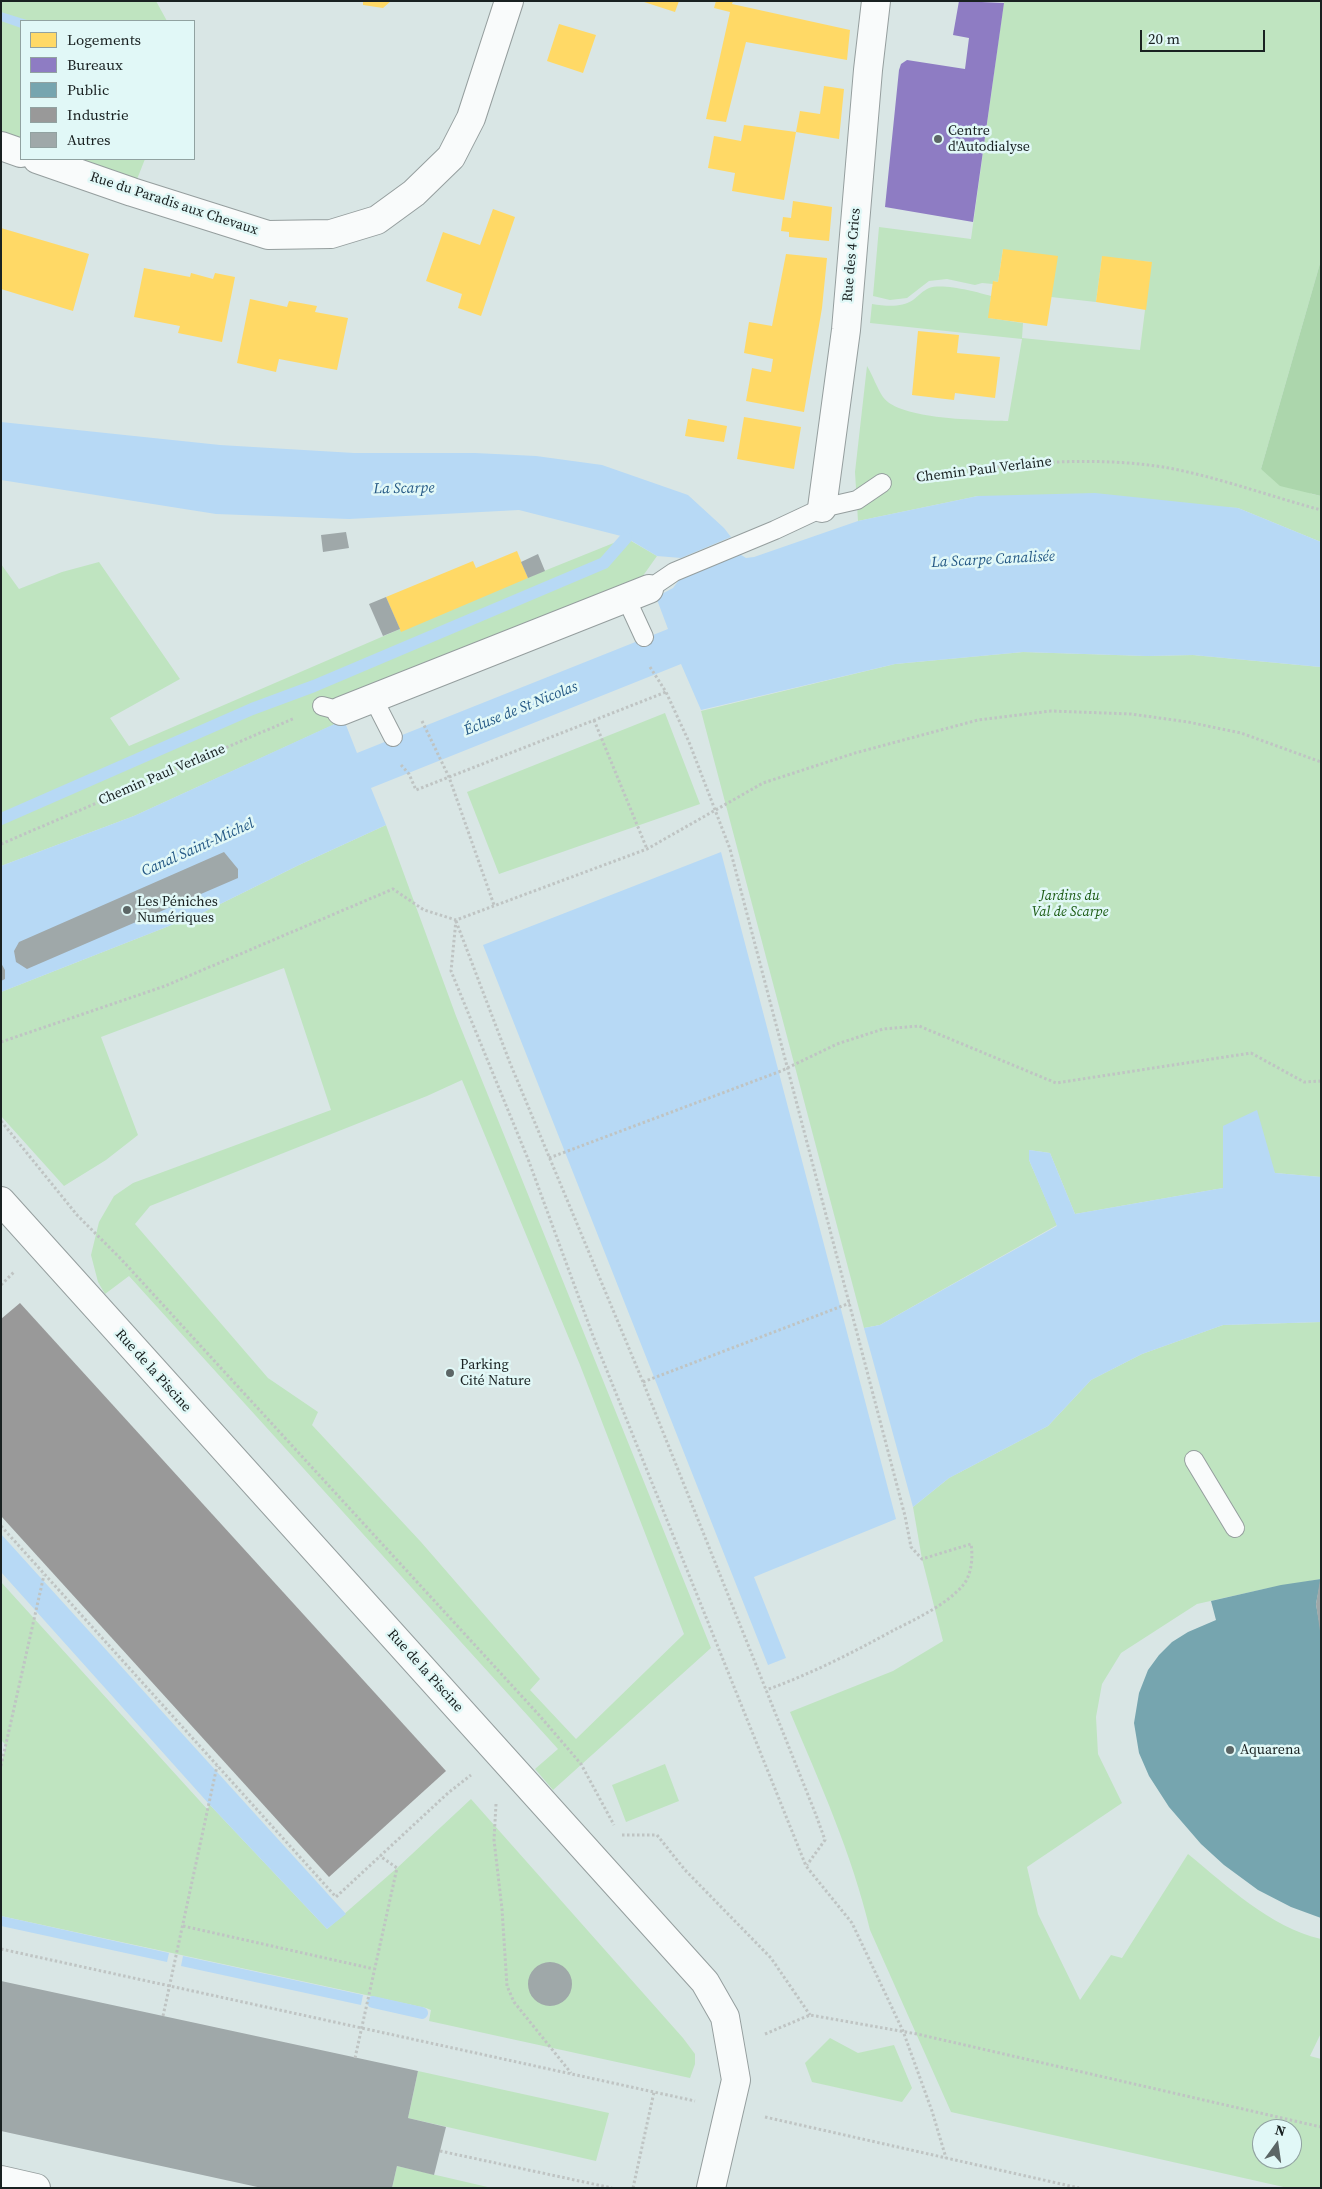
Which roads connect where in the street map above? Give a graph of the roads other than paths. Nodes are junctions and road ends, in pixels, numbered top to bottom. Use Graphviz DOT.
graph roads {
  1 [pos="509,1"];
  2 [pos="876,1"];
  3 [pos="1,146"];
  4 [pos="20,153"];
  5 [pos="40,160"];
  6 [pos="882,483"];
  7 [pos="822,508"];
  8 [pos="637,594"];
  9 [pos="644,637"];
  10 [pos="373,698"];
  11 [pos="332,709"];
  12 [pos="393,737"];
  13 [pos="1,1201"];
  14 [pos="1194,1460"];
  15 [pos="1235,1528"];
  16 [pos="1,2180"];
  17 [pos="36,2188"];
  18 [pos="711,2188"];
  1 -- 5 [label="street, Rue du Paradis aux Chevaux"];
  2 -- 7 [label="street, Rue des 4 Crics"];
  3 -- 4 [label="street"];
  6 -- 7 [label="lane"];
  7 -- 8 [label="lane"];
  8 -- 9 [label="lane"];
  8 -- 10 [label="street"];
  10 -- 11 [label="street"];
  10 -- 12 [label="lane"];
  13 -- 18 [label="street, Rue de la Piscine"];
  14 -- 15 [label="lane"];
  16 -- 17 [label="street"];
}
